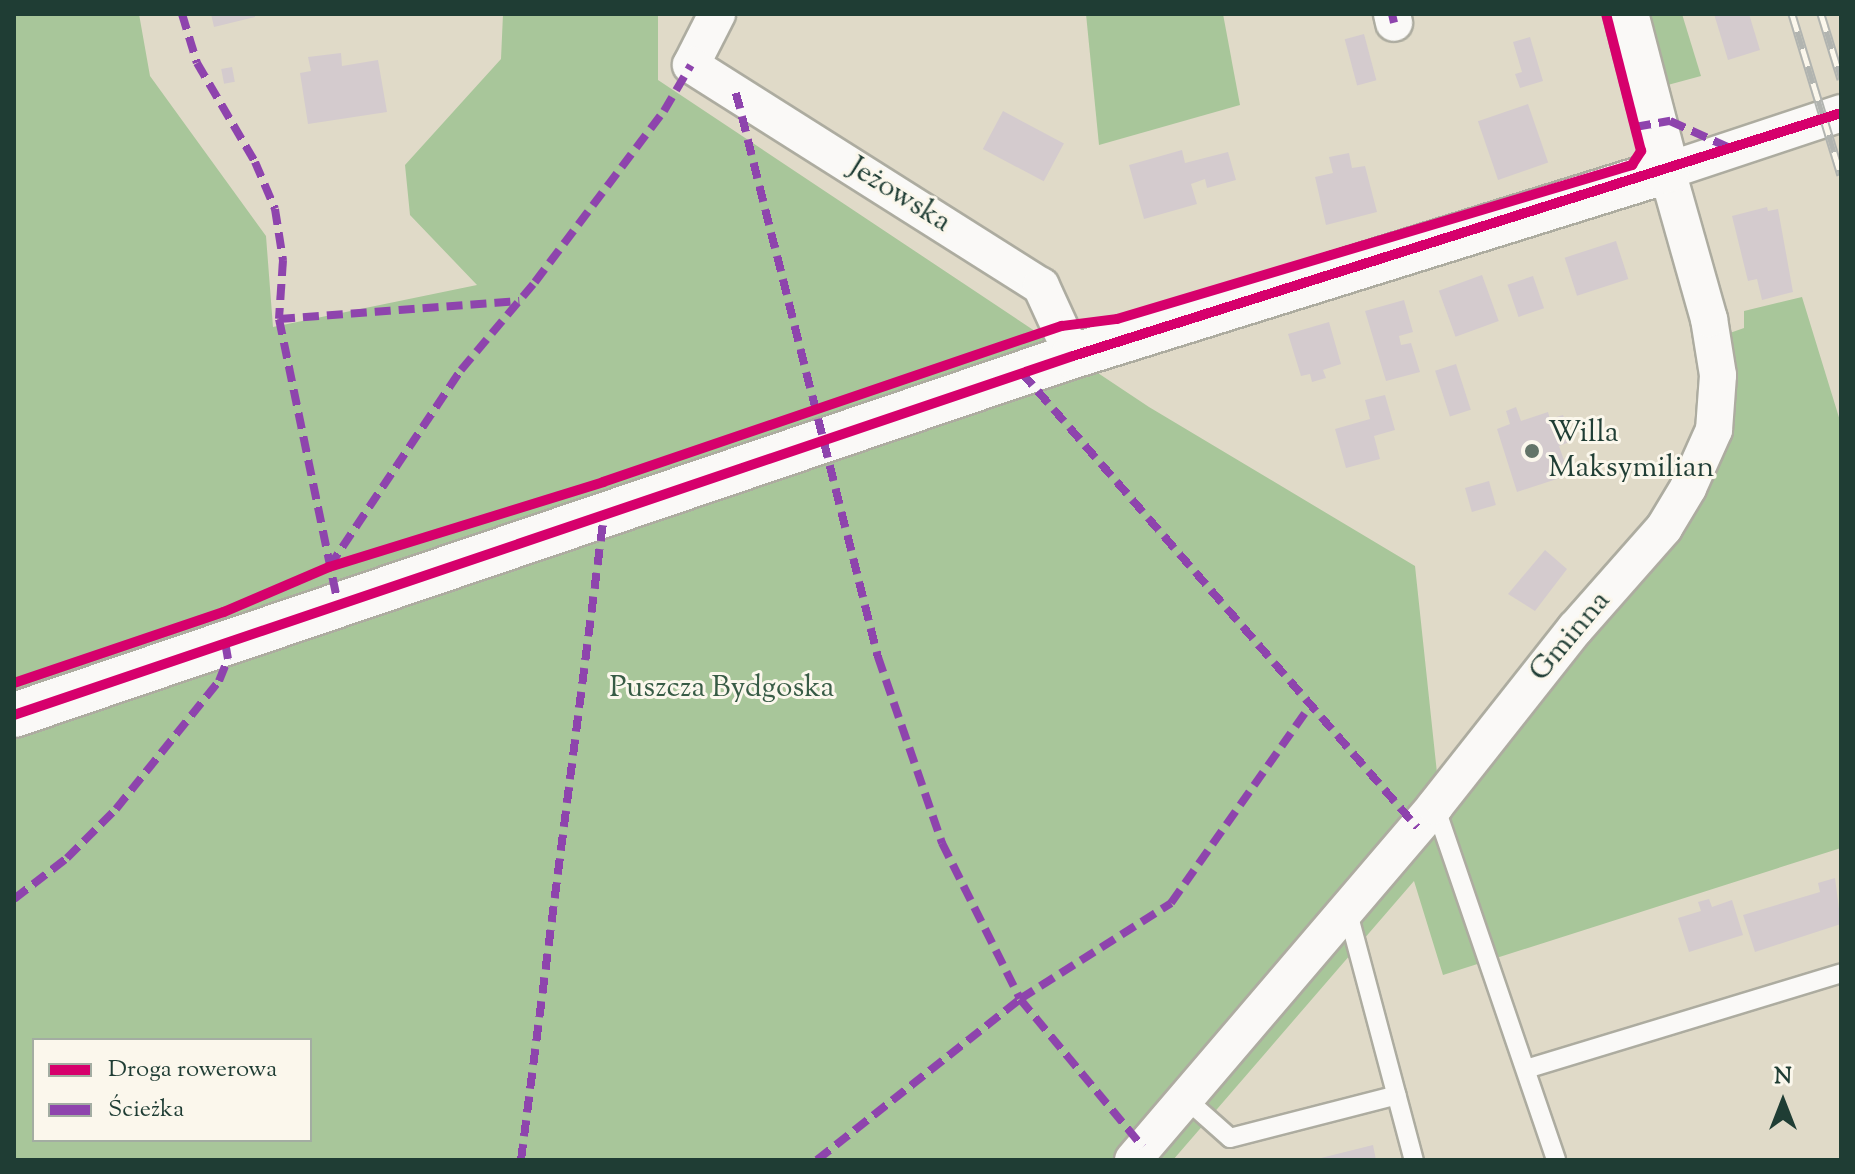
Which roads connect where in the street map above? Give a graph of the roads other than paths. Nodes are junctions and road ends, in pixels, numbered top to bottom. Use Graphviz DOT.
graph roads {
  1 [pos="717,14"];
  2 [pos="1626,14"];
  3 [pos="1841,113"];
  4 [pos="1667,171"];
  5 [pos="1073,356"];
  6 [pos="14,715"];
  7 [pos="1435,806"];
  8 [pos="1347,909"];
  9 [pos="1841,973"];
  10 [pos="1526,1069"];
  11 [pos="1397,1095"];
  12 [pos="1185,1098"];
  13 [pos="1133,1160"];
  14 [pos="1414,1160"];
  15 [pos="1556,1160"];
  1 -- 5 [label="street, Jeżowska"];
  2 -- 4 [label="street, Gminna"];
  3 -- 4 [label="street"];
  4 -- 5 [label="street"];
  4 -- 7 [label="street, Gminna"];
  5 -- 6 [label="street"];
  7 -- 8 [label="street, Gminna"];
  7 -- 10 [label="lane"];
  8 -- 11 [label="lane"];
  8 -- 12 [label="street, Gminna"];
  9 -- 10 [label="lane"];
  10 -- 15 [label="lane"];
  11 -- 12 [label="lane"];
  11 -- 14 [label="lane"];
  12 -- 13 [label="street, Gminna"];
}
